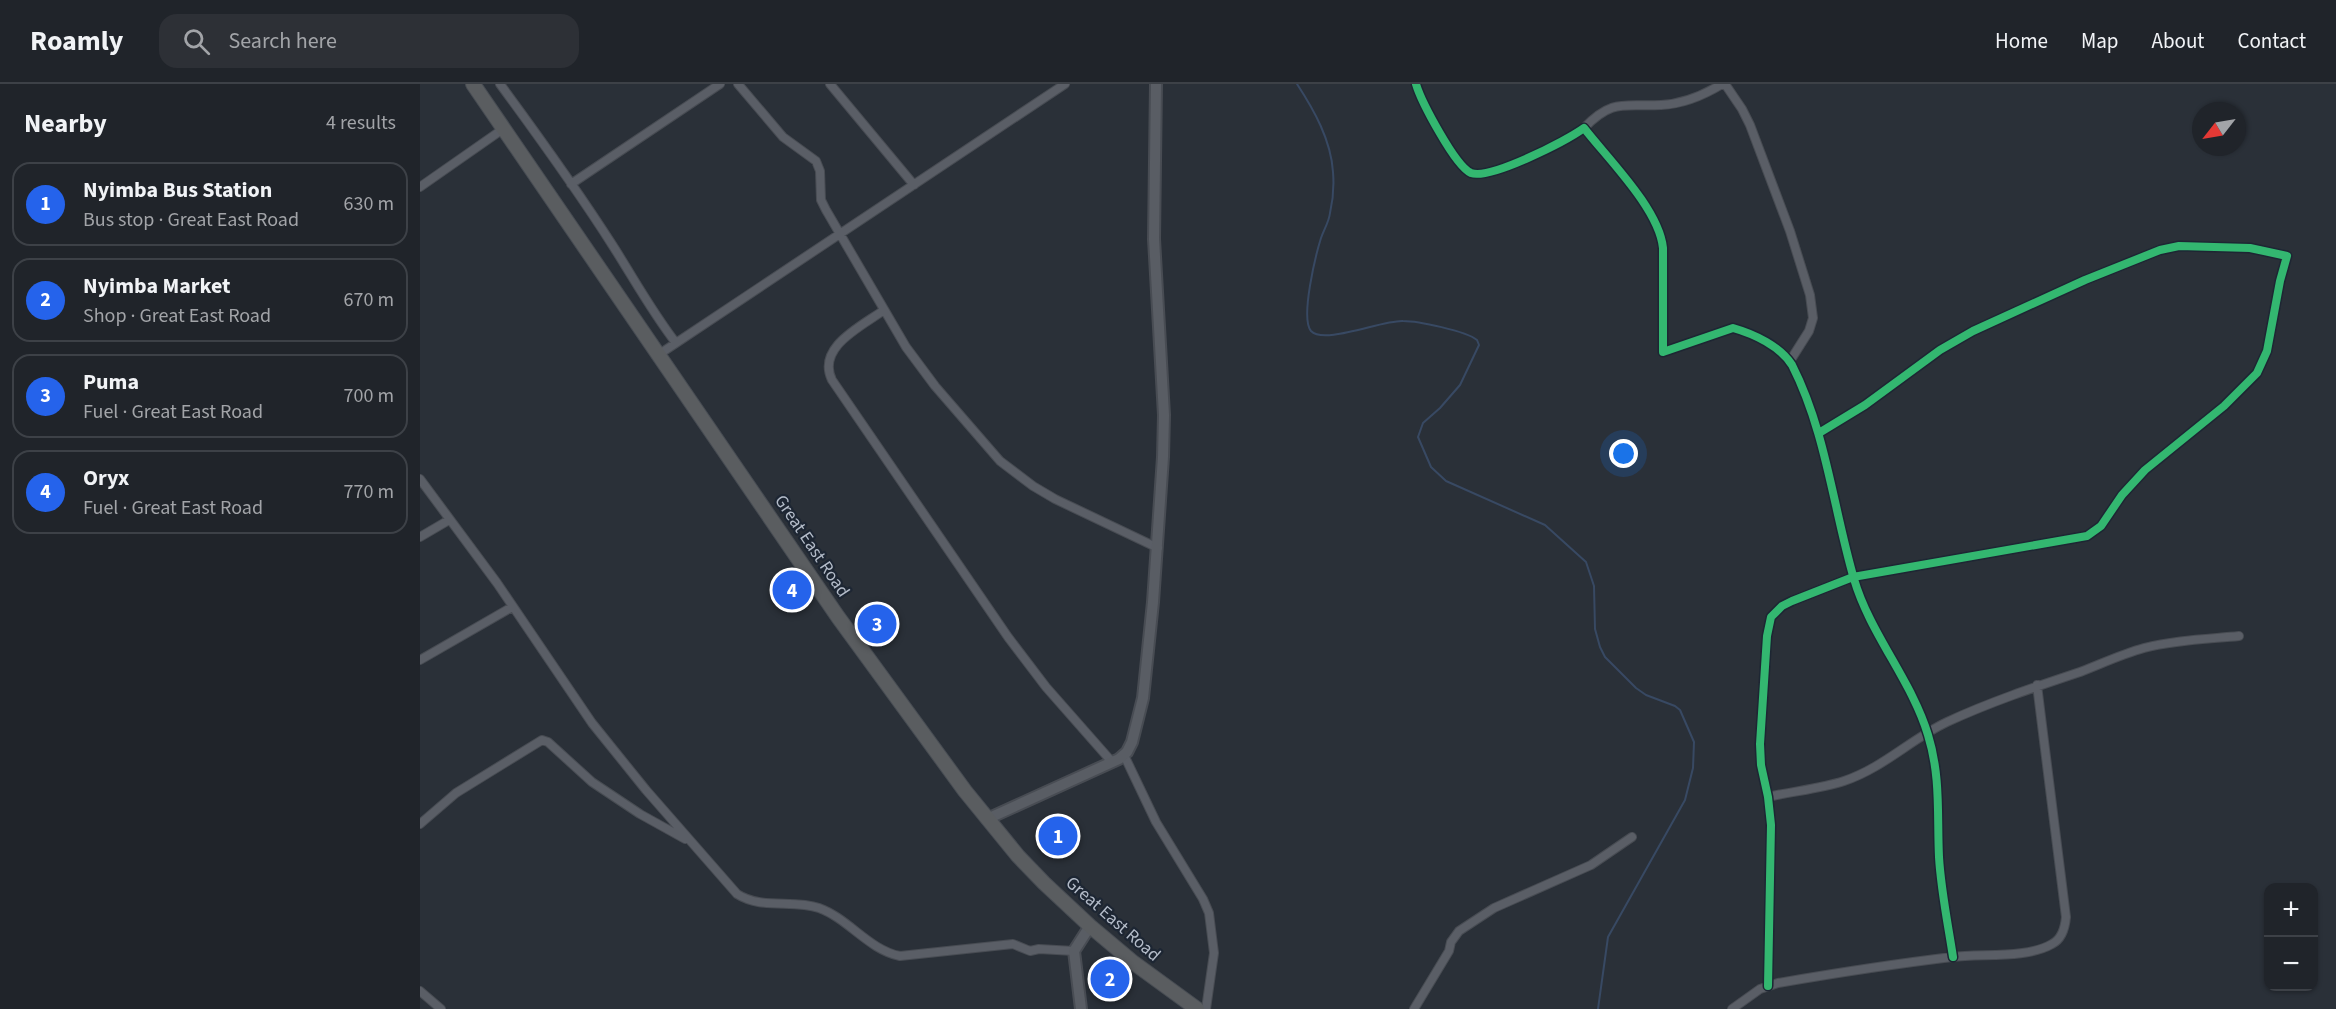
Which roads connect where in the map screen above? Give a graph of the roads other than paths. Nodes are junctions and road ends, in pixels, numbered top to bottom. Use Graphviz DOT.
graph roads {
  1 [pos="473,84"];
  2 [pos="500,84"];
  3 [pos="720,84"];
  4 [pos="738,84"];
  5 [pos="830,84"];
  6 [pos="1065,84"];
  7 [pos="1156,84"];
  8 [pos="1416,84"];
  9 [pos="1723,84"];
  10 [pos="1584,128"];
  11 [pos="503,129"];
  12 [pos="571,184"];
  13 [pos="914,185"];
  14 [pos="420,187"];
  15 [pos="840,235"];
  16 [pos="884,310"];
  17 [pos="676,343"];
  18 [pos="658,355"];
  19 [pos="1790,361"];
  20 [pos="1819,433"];
  21 [pos="420,479"];
  22 [pos="449,520"];
  23 [pos="420,537"];
  24 [pos="1158,548"];
  25 [pos="1853,577"];
  26 [pos="512,607"];
  27 [pos="2240,636"];
  28 [pos="420,660"];
  29 [pos="2037,685"];
  30 [pos="1927,733"];
  31 [pos="1124,755"];
  32 [pos="1112,762"];
  33 [pos="1768,797"];
  34 [pos="987,819"];
  35 [pos="420,824"];
  36 [pos="1632,837"];
  37 [pos="689,841"];
  38 [pos="1090,926"];
  39 [pos="1074,951"];
  40 [pos="1953,957"];
  41 [pos="1768,986"];
  42 [pos="420,991"];
  43 [pos="441,1009"];
  44 [pos="1081,1009"];
  45 [pos="1197,1009"];
  46 [pos="1206,1009"];
  47 [pos="1414,1009"];
  48 [pos="1732,1009"];
  1 -- 11 [label="highway, Great East Road"];
  2 -- 12 [label="street"];
  3 -- 12 [label="street"];
  4 -- 15 [label="street"];
  5 -- 13 [label="street"];
  6 -- 13 [label="street"];
  7 -- 24 [label="street"];
  8 -- 10 [label="street"];
  9 -- 10 [label="street"];
  9 -- 19 [label="street"];
  10 -- 19 [label="street"];
  11 -- 14 [label="street"];
  11 -- 18 [label="highway, Great East Road"];
  12 -- 17 [label="street"];
  13 -- 15 [label="street"];
  15 -- 16 [label="street"];
  15 -- 17 [label="street"];
  16 -- 24 [label="street"];
  16 -- 32 [label="street"];
  17 -- 18 [label="street"];
  18 -- 34 [label="highway, Great East Road"];
  19 -- 20 [label="street"];
  20 -- 25 [label="street"];
  20 -- 25 [label="street"];
  21 -- 22 [label="street"];
  22 -- 23 [label="street"];
  22 -- 26 [label="street"];
  24 -- 31 [label="street"];
  25 -- 30 [label="street"];
  25 -- 33 [label="street"];
  26 -- 28 [label="street"];
  26 -- 37 [label="street"];
  27 -- 29 [label="street"];
  29 -- 30 [label="street"];
  29 -- 40 [label="street"];
  30 -- 33 [label="street"];
  30 -- 40 [label="street"];
  31 -- 32 [label="street"];
  31 -- 46 [label="street"];
  32 -- 34 [label="street"];
  33 -- 41 [label="street"];
  34 -- 38 [label="highway, Great East Road"];
  35 -- 37 [label="street"];
  36 -- 47 [label="street"];
  37 -- 39 [label="street"];
  38 -- 39 [label="street"];
  38 -- 45 [label="highway, Great East Road"];
  39 -- 44 [label="street"];
  40 -- 41 [label="street"];
  41 -- 48 [label="street"];
  42 -- 43 [label="street"];
}
